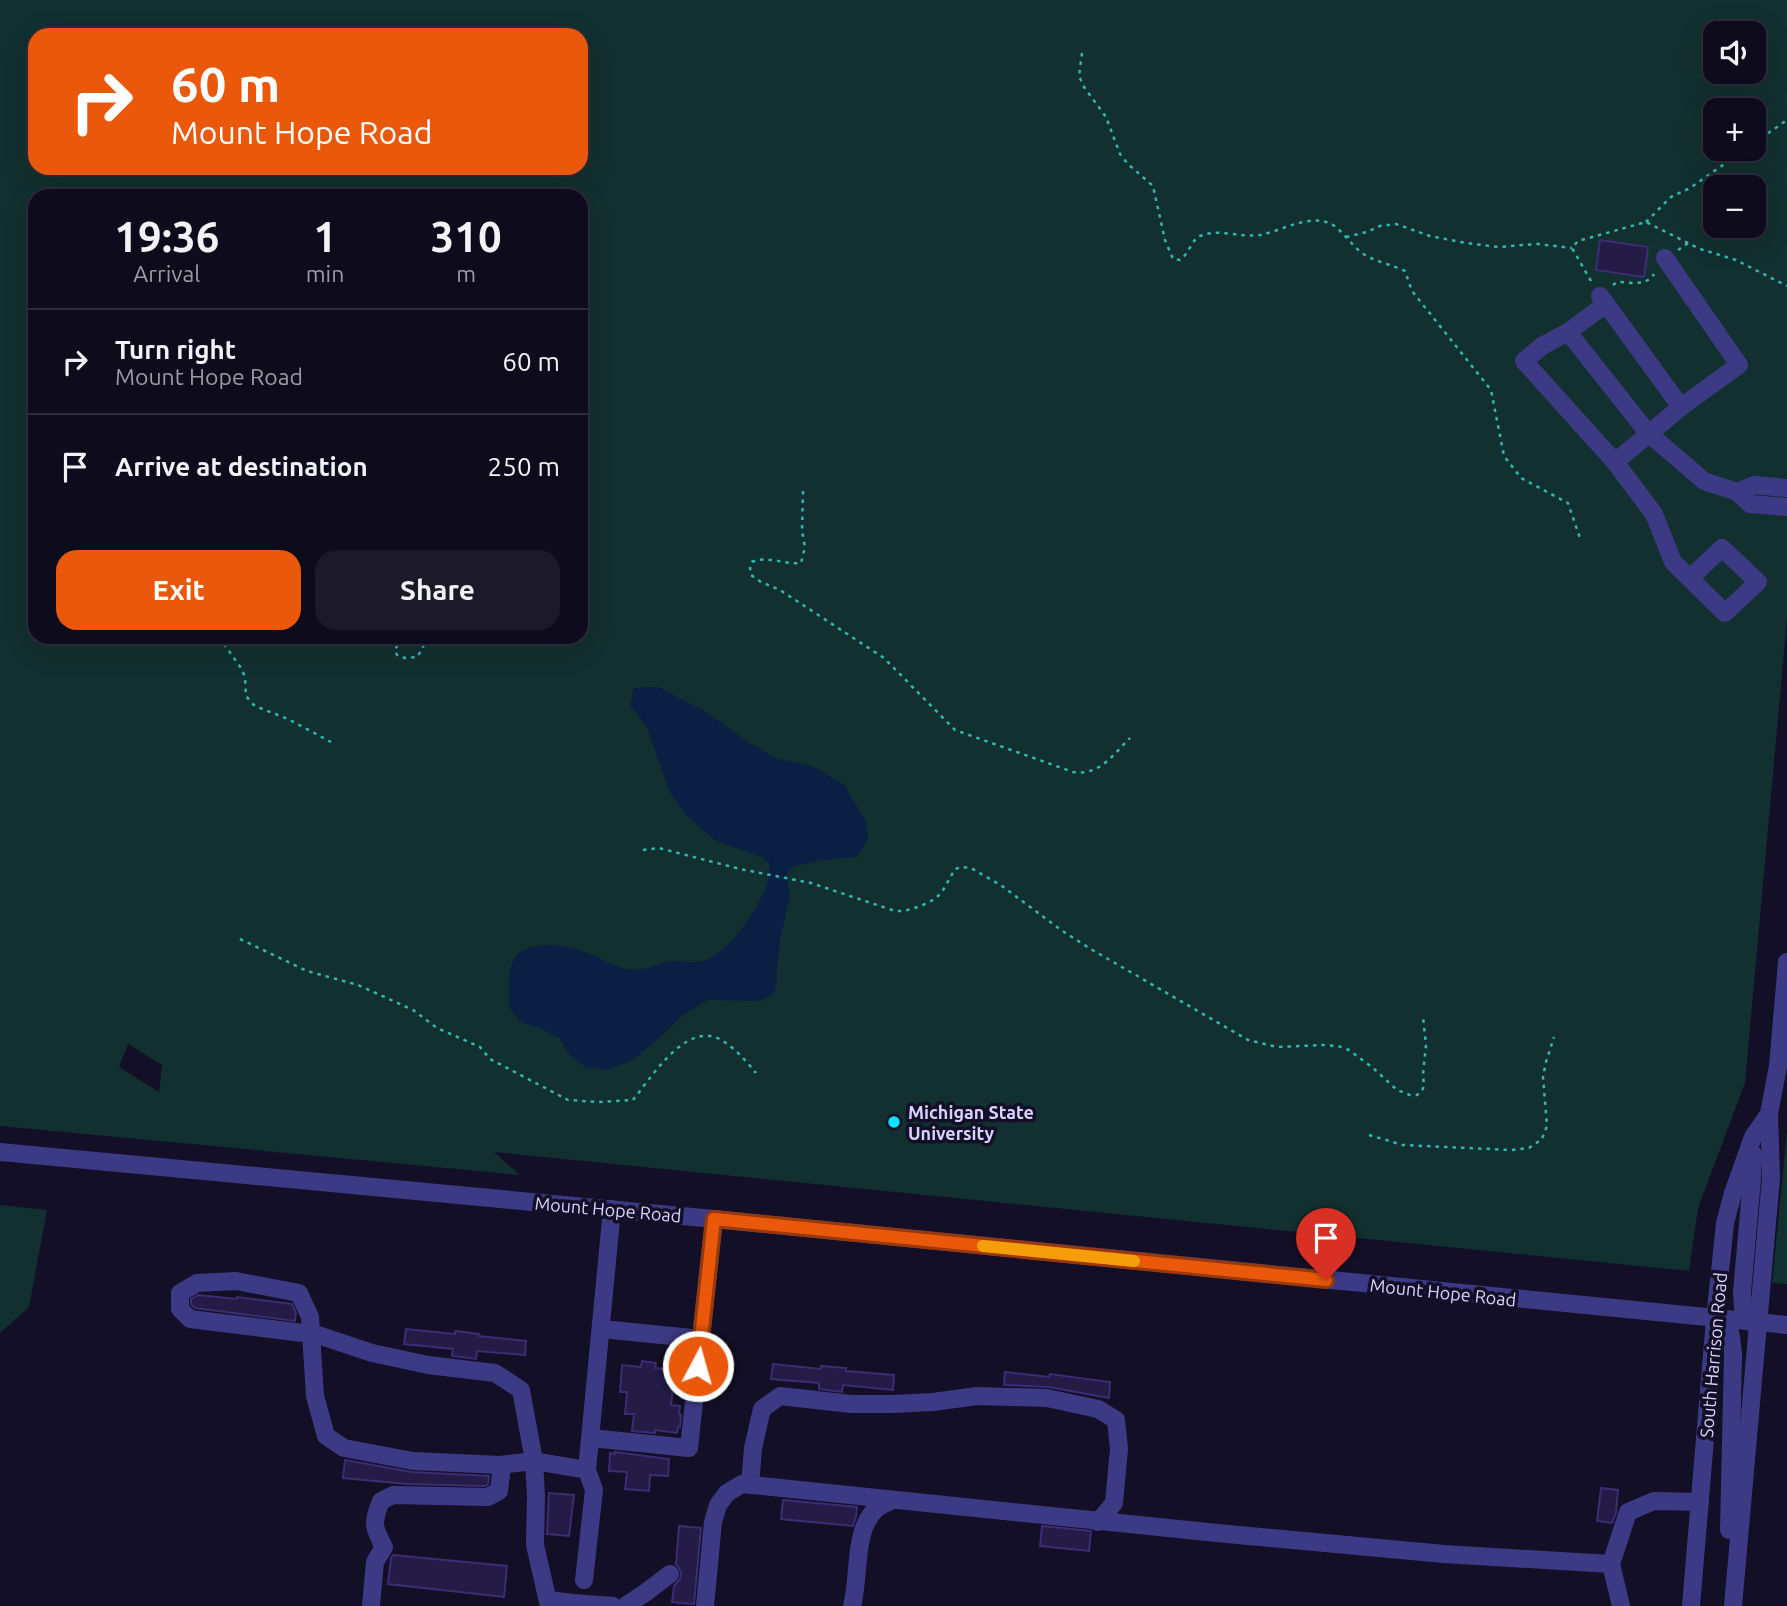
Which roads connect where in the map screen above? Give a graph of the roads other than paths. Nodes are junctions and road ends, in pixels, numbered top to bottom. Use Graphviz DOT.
graph roads {
  1 [pos="1665,258"];
  2 [pos="1568,332"];
  3 [pos="1681,407"];
  4 [pos="1648,433"];
  5 [pos="1615,461"];
  6 [pos="1787,488"];
  7 [pos="1737,492"];
  8 [pos="1787,507"];
  9 [pos="1690,578"];
  10 [pos="1787,962"];
  11 [pos="1769,1114"];
  12 [pos="1753,1137"];
  13 [pos="0,1152"];
  14 [pos="612,1209"];
  15 [pos="714,1219"];
  16 [pos="1721,1319"];
  17 [pos="1753,1322"];
  18 [pos="1787,1325"];
  19 [pos="602,1329"];
  20 [pos="311,1334"];
  21 [pos="701,1339"];
  22 [pos="591,1438"];
  23 [pos="534,1461"];
  24 [pos="502,1465"];
  25 [pos="587,1470"];
  26 [pos="750,1485"];
  27 [pos="891,1501"];
  28 [pos="1700,1502"];
  29 [pos="1098,1522"];
  30 [pos="1611,1564"];
  31 [pos="670,1574"];
  32 [pos="584,1580"];
  33 [pos="1734,1597"];
  34 [pos="549,1603"];
  35 [pos="371,1606"];
  36 [pos="613,1606"];
  37 [pos="625,1606"];
  38 [pos="705,1606"];
  39 [pos="852,1606"];
  40 [pos="1621,1606"];
  41 [pos="1691,1606"];
  1 -- 3 [label="street"];
  2 -- 3 [label="street"];
  2 -- 4 [label="street"];
  2 -- 5 [label="street"];
  3 -- 4 [label="street"];
  4 -- 5 [label="street"];
  4 -- 7 [label="street"];
  5 -- 9 [label="street"];
  6 -- 7 [label="street"];
  7 -- 8 [label="street"];
  10 -- 11 [label="street, South Harrison Road"];
  11 -- 12 [label="street, South Harrison Road"];
  11 -- 17 [label="street, South Harrison Road"];
  12 -- 16 [label="street, South Harrison Road"];
  12 -- 17 [label="street"];
  13 -- 14 [label="street, Mount Hope Road"];
  14 -- 15 [label="street, Mount Hope Road"];
  14 -- 19 [label="street"];
  15 -- 16 [label="street, Mount Hope Road"];
  15 -- 21 [label="street"];
  16 -- 17 [label="street, Mount Hope Road"];
  16 -- 28 [label="street, South Harrison Road"];
  16 -- 33 [label="street"];
  17 -- 18 [label="street, Mount Hope Road"];
  17 -- 33 [label="street, South Harrison Road"];
  19 -- 21 [label="street"];
  19 -- 22 [label="street"];
  20 -- 20 [label="street"];
  20 -- 23 [label="street"];
  20 -- 24 [label="street"];
  21 -- 22 [label="street"];
  22 -- 25 [label="street"];
  23 -- 24 [label="street"];
  23 -- 25 [label="street"];
  23 -- 34 [label="street"];
  24 -- 35 [label="street"];
  25 -- 32 [label="street"];
  26 -- 27 [label="street"];
  26 -- 29 [label="street"];
  26 -- 38 [label="street"];
  27 -- 29 [label="street"];
  27 -- 39 [label="street"];
  28 -- 30 [label="street"];
  28 -- 41 [label="street, South Harrison Road"];
  29 -- 30 [label="street"];
  30 -- 40 [label="street"];
  31 -- 37 [label="street"];
  34 -- 36 [label="street"];
}
